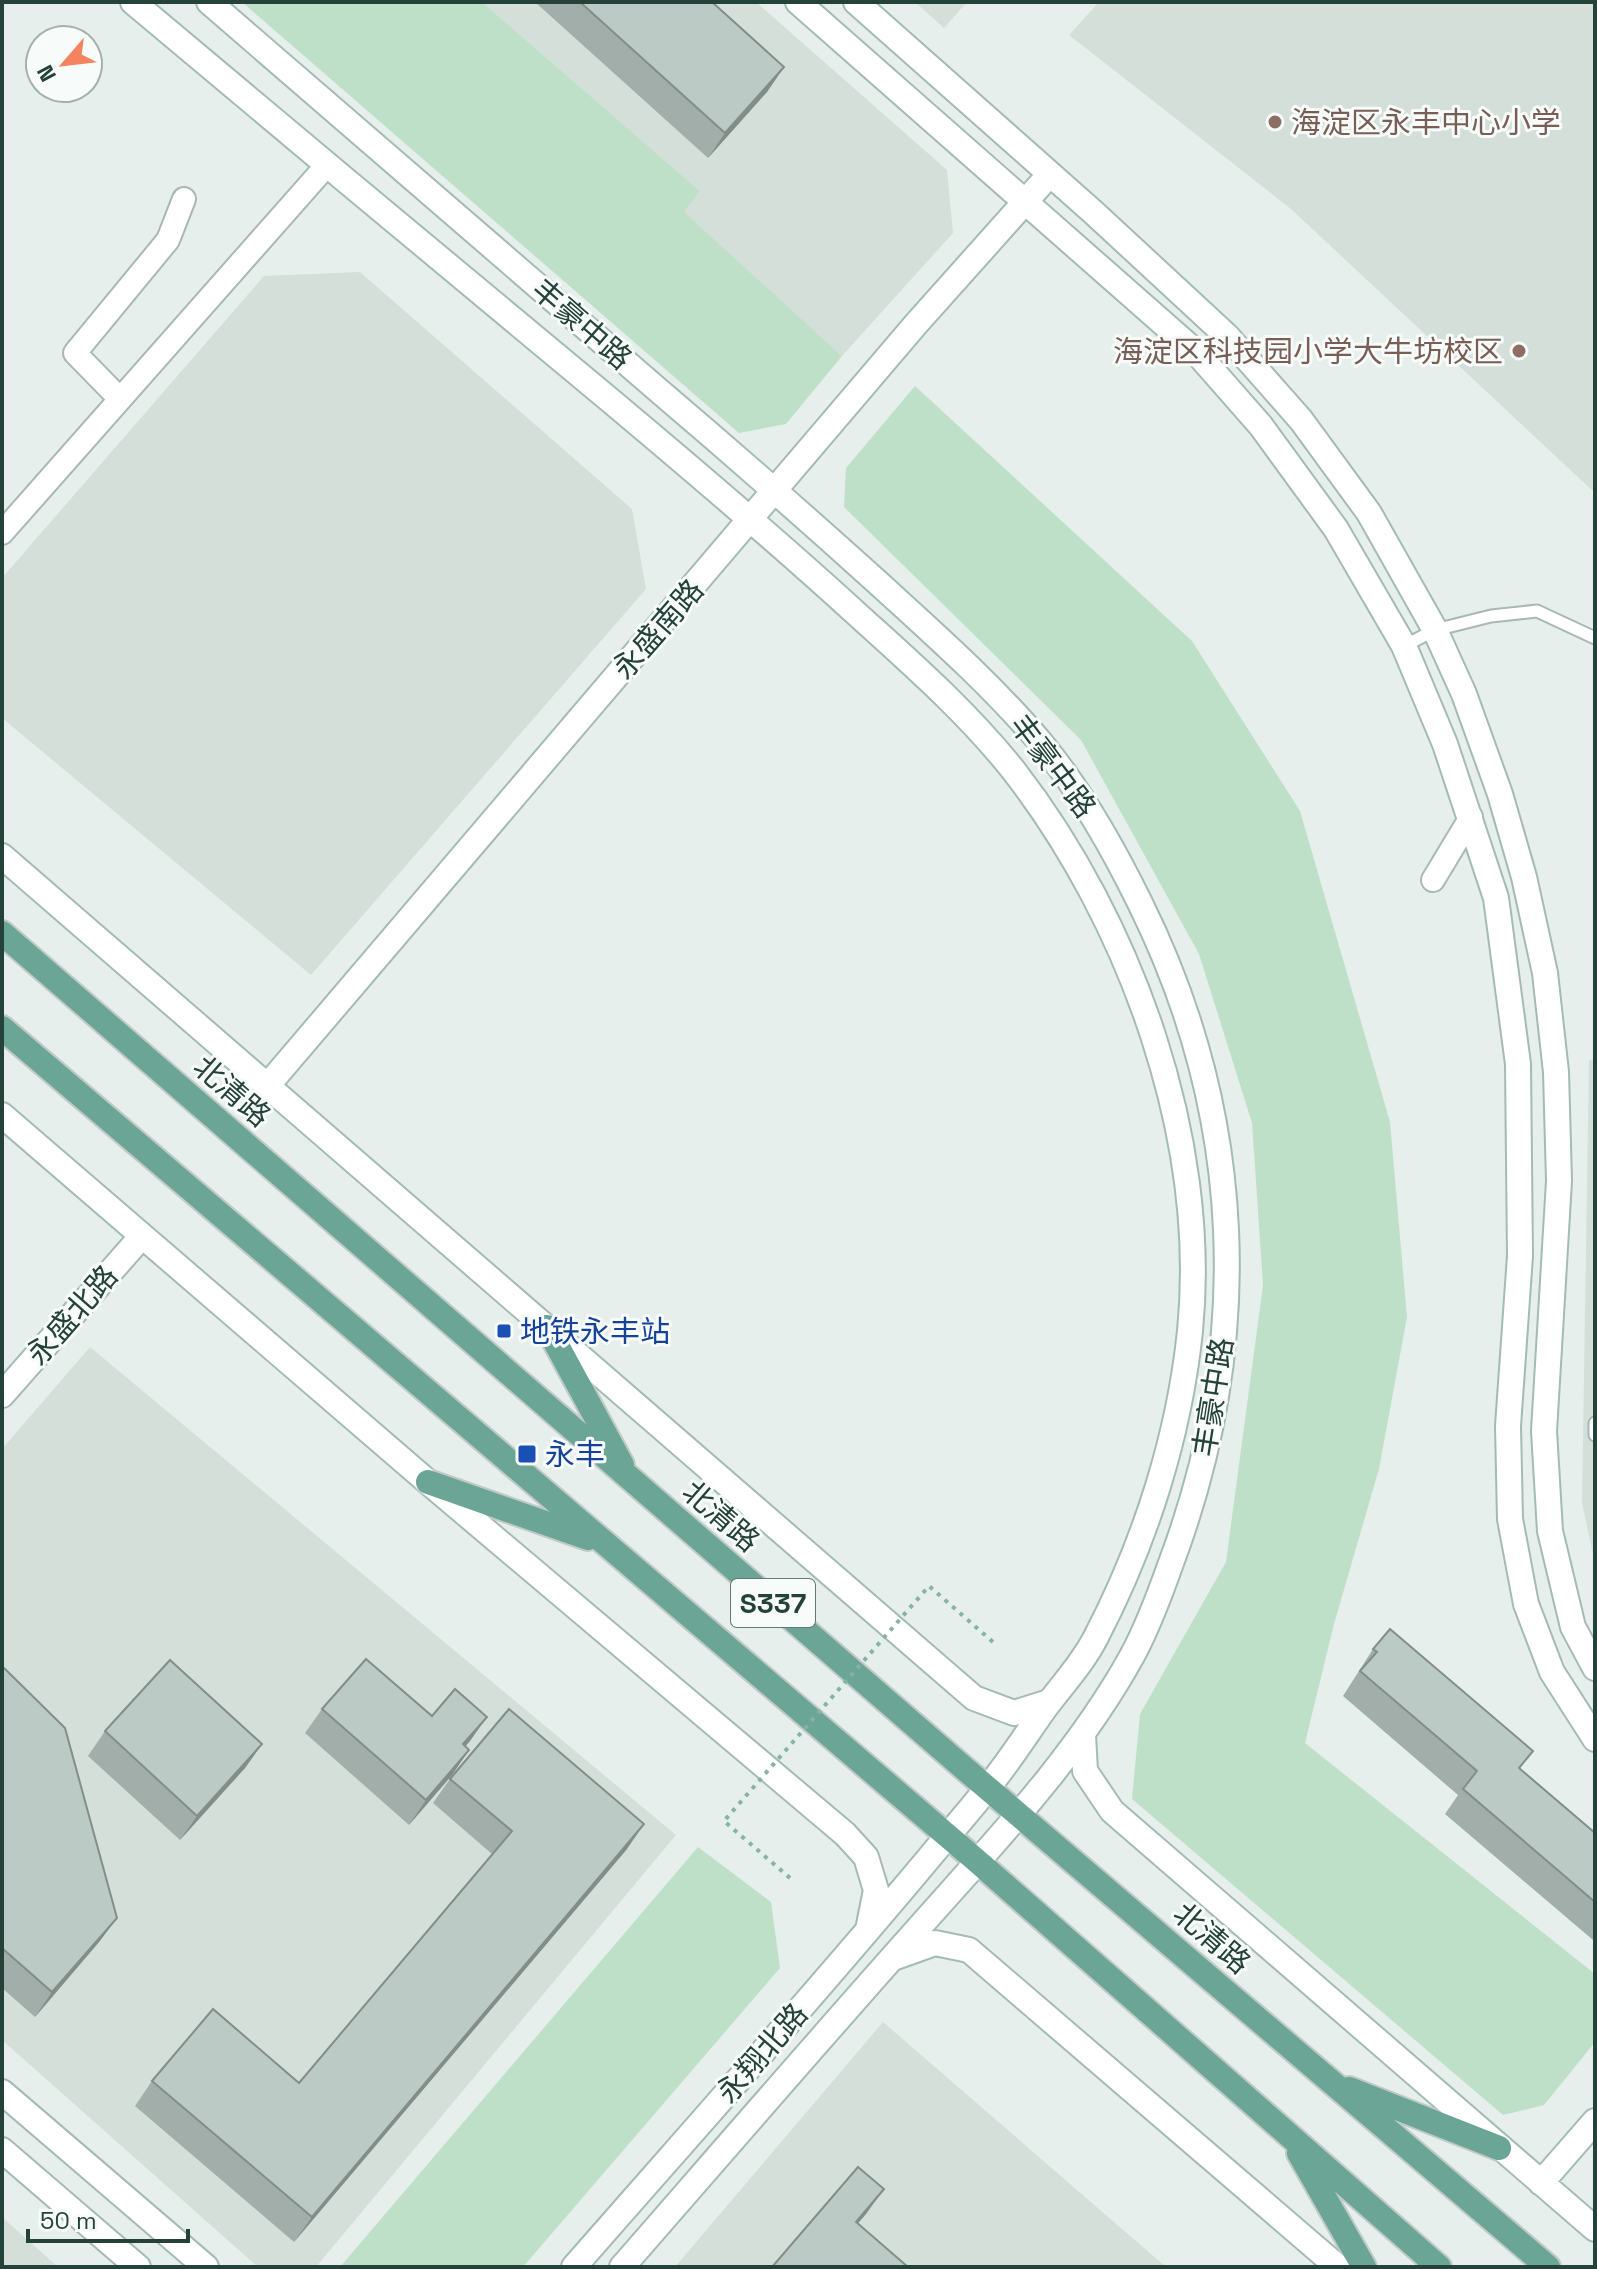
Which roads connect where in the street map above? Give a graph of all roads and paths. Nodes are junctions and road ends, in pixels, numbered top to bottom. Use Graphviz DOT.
graph roads {
  1 [pos="133,2"];
  2 [pos="209,2"];
  3 [pos="798,2"];
  4 [pos="856,2"];
  5 [pos="327,165"];
  6 [pos="1050,174"];
  7 [pos="184,199"];
  8 [pos="1025,202"];
  9 [pos="120,399"];
  10 [pos="776,491"];
  11 [pos="753,519"];
  12 [pos="2,533"];
  13 [pos="1435,630"];
  14 [pos="1595,638"];
  15 [pos="1404,646"];
  16 [pos="1471,817"];
  17 [pos="2,856"];
  18 [pos="1433,880"];
  19 [pos="2,933"];
  20 [pos="2,1028"];
  21 [pos="268,1085"];
  22 [pos="2,1115"];
  23 [pos="142,1236"];
  24 [pos="547,1327"];
  25 [pos="2,1395"];
  26 [pos="1595,1423"];
  27 [pos="1595,1435"];
  28 [pos="629,1478"];
  29 [pos="428,1482"];
  30 [pos="603,1543"];
  31 [pos="993,1642"];
  32 [pos="1595,1668"];
  33 [pos="1049,1702"];
  34 [pos="1083,1735"];
  35 [pos="1595,1739"];
  36 [pos="988,1789"];
  37 [pos="1017,1814"];
  38 [pos="947,1836"];
  39 [pos="977,1861"];
  40 [pos="790,1878"];
  41 [pos="868,1932"];
  42 [pos="891,1959"];
  43 [pos="1329,2081"];
  44 [pos="2,2092"];
  45 [pos="1595,2121"];
  46 [pos="1290,2137"];
  47 [pos="1499,2148"];
  48 [pos="2,2150"];
  49 [pos="1541,2183"];
  50 [pos="1595,2229"];
  51 [pos="138,2267"];
  52 [pos="206,2267"];
  53 [pos="574,2267"];
  54 [pos="622,2267"];
  55 [pos="1338,2267"];
  56 [pos="1364,2267"];
  57 [pos="1439,2267"];
  58 [pos="1548,2267"];
  1 -- 5 [label="street, 丰豪中路"];
  2 -- 10 [label="street, 丰豪中路"];
  3 -- 8 [label="street"];
  4 -- 6 [label="street"];
  5 -- 9 [label="street"];
  5 -- 11 [label="street, 丰豪中路"];
  6 -- 8 [label="street, 永盛南路"];
  6 -- 13 [label="street"];
  7 -- 9 [label="street"];
  8 -- 10 [label="street, 永盛南路"];
  8 -- 15 [label="street"];
  9 -- 12 [label="street"];
  10 -- 11 [label="street, 永盛南路"];
  10 -- 34 [label="street, 丰豪中路"];
  11 -- 21 [label="street, 永盛南路"];
  11 -- 33 [label="street, 丰豪中路"];
  13 -- 14 [label="lane"];
  13 -- 15 [label="lane"];
  13 -- 32 [label="street"];
  15 -- 16 [label="street"];
  16 -- 18 [label="street"];
  16 -- 35 [label="street"];
  17 -- 21 [label="street, 北清路"];
  19 -- 28 [label="main road, 北清路 / S337"];
  20 -- 30 [label="main road, S337"];
  21 -- 24 [label="street, 北清路"];
  22 -- 23 [label="street"];
  23 -- 25 [label="street, 永盛北路"];
  23 -- 29 [label="street"];
  24 -- 28 [label="main road"];
  24 -- 33 [label="street, 北清路"];
  26 -- 27 [label="lane"];
  28 -- 36 [label="main road, 北清路 / S337"];
  29 -- 30 [label="main road"];
  29 -- 41 [label="street"];
  30 -- 38 [label="main road, S337"];
  31 -- 40 [label="path, bridge"];
  33 -- 36 [label="street, 丰豪中路"];
  34 -- 37 [label="street, 丰豪中路"];
  34 -- 47 [label="street, 北清路"];
  36 -- 37 [label="main road, 北清路 / S337"];
  36 -- 38 [label="street, 丰豪中路"];
  37 -- 39 [label="street, 丰豪中路"];
  37 -- 43 [label="main road, 北清路 / S337"];
  38 -- 39 [label="main road, S337"];
  38 -- 41 [label="street, 永翔北路"];
  39 -- 42 [label="street, 永翔北路"];
  39 -- 46 [label="main road, S337"];
  41 -- 53 [label="street, 永翔北路"];
  42 -- 54 [label="street, 永翔北路"];
  42 -- 55 [label="street"];
  43 -- 47 [label="main road"];
  43 -- 58 [label="main road, 北清路 / S337"];
  44 -- 52 [label="street"];
  45 -- 49 [label="street"];
  46 -- 56 [label="main road"];
  46 -- 57 [label="main road, S337"];
  47 -- 49 [label="street, 北清路"];
  48 -- 51 [label="street"];
  49 -- 50 [label="street, 北清路"];
}
